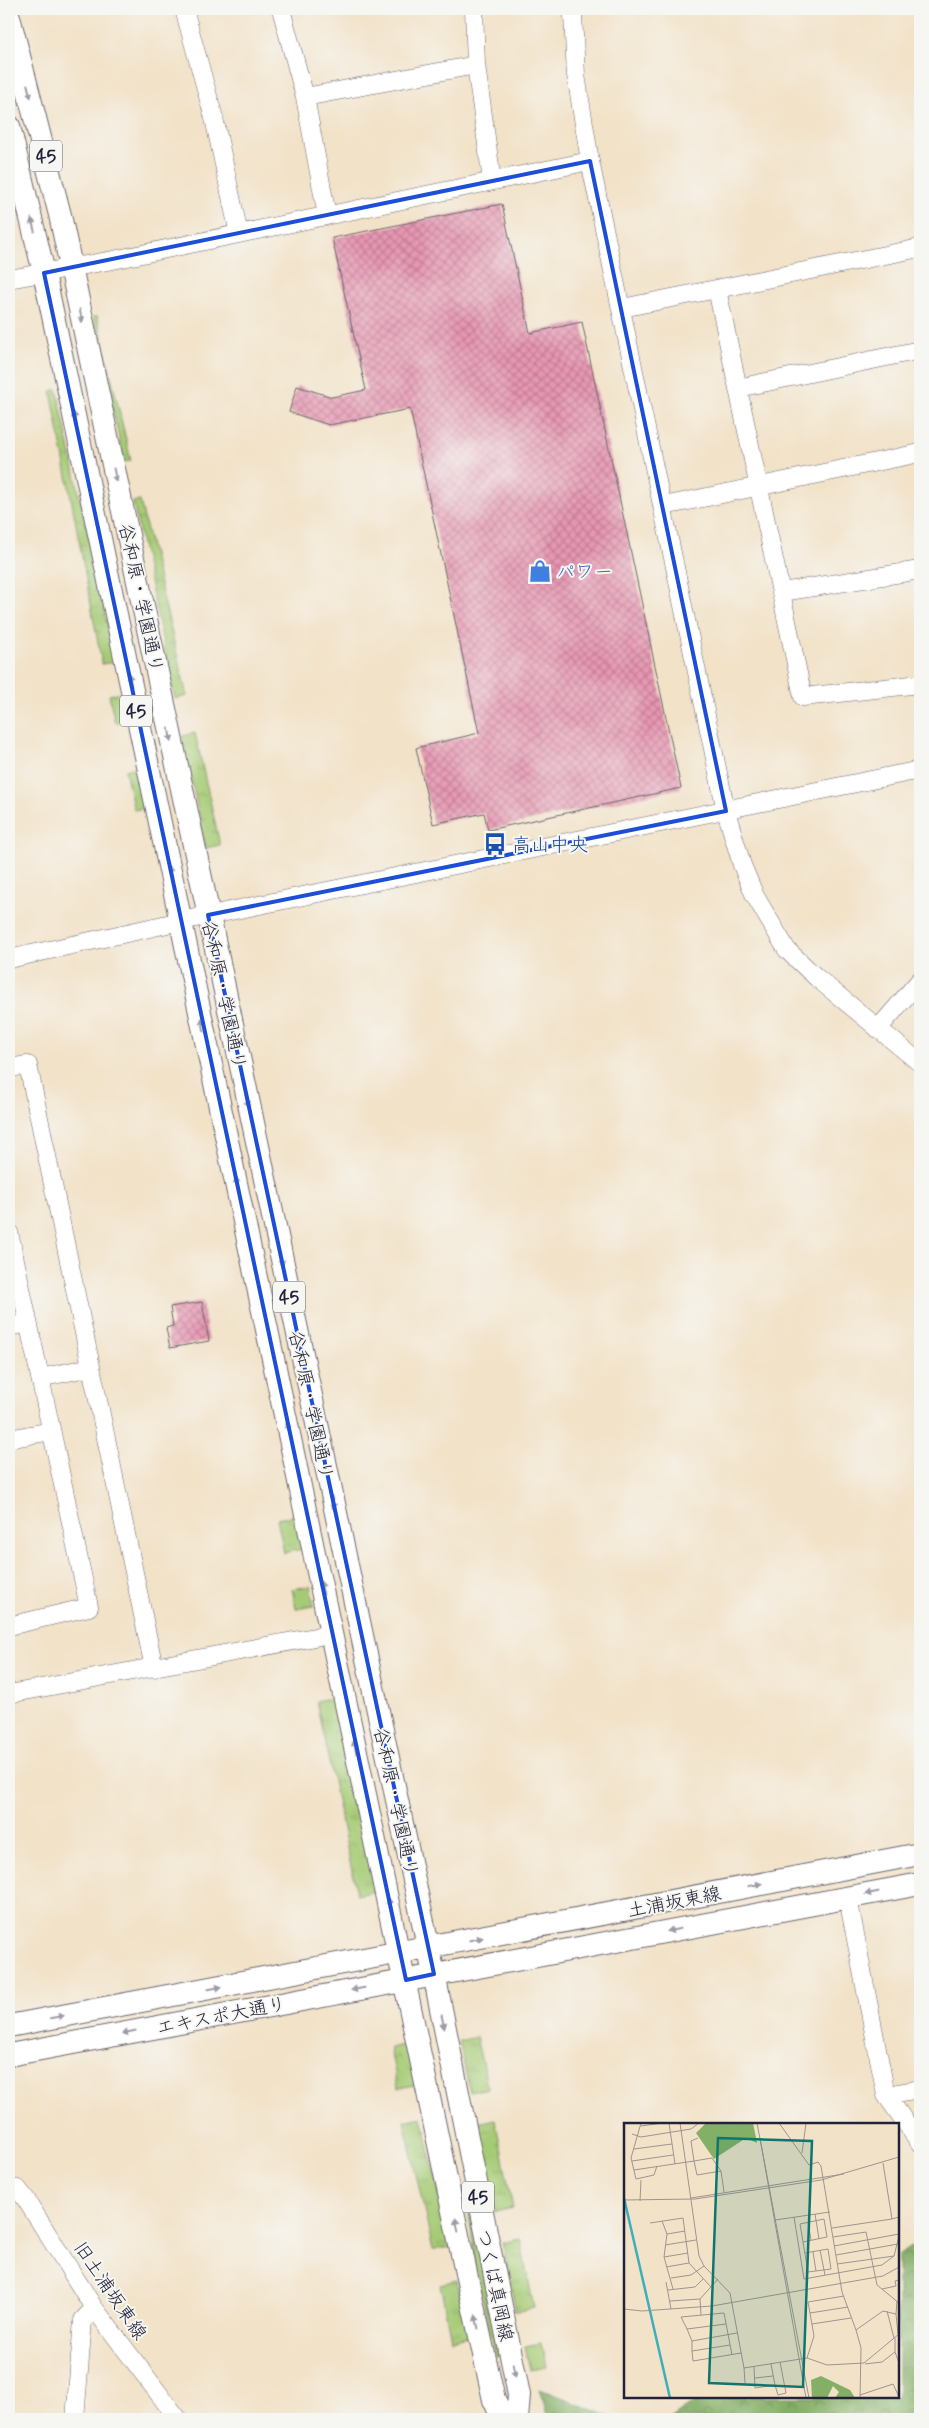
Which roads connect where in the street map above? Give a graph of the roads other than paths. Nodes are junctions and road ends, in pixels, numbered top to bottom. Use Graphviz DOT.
graph roads {
  1 [pos="184,9"];
  2 [pos="281,9"];
  3 [pos="474,9"];
  4 [pos="573,15"];
  5 [pos="9,17"];
  6 [pos="476,64"];
  7 [pos="305,97"];
  8 [pos="9,126"];
  9 [pos="590,161"];
  10 [pos="492,181"];
  11 [pos="327,216"];
  12 [pos="239,234"];
  13 [pos="920,248"];
  14 [pos="71,268"];
  15 [pos="44,273"];
  16 [pos="9,279"];
  17 [pos="717,289"];
  18 [pos="622,308"];
  19 [pos="920,350"];
  20 [pos="738,388"];
  21 [pos="920,453"];
  22 [pos="759,486"];
  23 [pos="664,506"];
  24 [pos="920,570"];
  25 [pos="782,592"];
  26 [pos="920,684"];
  27 [pos="920,770"];
  28 [pos="726,811"];
  29 [pos="208,915"];
  30 [pos="181,920"];
  31 [pos="9,959"];
  32 [pos="920,980"];
  33 [pos="878,1029"];
  34 [pos="920,1063"];
  35 [pos="9,1068"];
  36 [pos="9,1232"];
  37 [pos="28,1323"];
  38 [pos="9,1327"];
  39 [pos="91,1367"];
  40 [pos="40,1378"];
  41 [pos="51,1430"];
  42 [pos="9,1439"];
  43 [pos="10,1621"];
  44 [pos="331,1634"];
  45 [pos="154,1668"];
  46 [pos="9,1694"];
  47 [pos="920,1854"];
  48 [pos="920,1884"];
  49 [pos="848,1898"];
  50 [pos="428,1948"];
  51 [pos="400,1953"];
  52 [pos="434,1974"];
  53 [pos="406,1980"];
  54 [pos="9,2026"];
  55 [pos="9,2055"];
  56 [pos="920,2089"];
  57 [pos="886,2095"];
  58 [pos="920,2143"];
  59 [pos="9,2188"];
  60 [pos="94,2308"];
  61 [pos="75,2419"];
  62 [pos="178,2419"];
  63 [pos="503,2419"];
  64 [pos="517,2419"];
  1 -- 12 [label="street"];
  2 -- 7 [label="street"];
  3 -- 6 [label="street"];
  4 -- 9 [label="street"];
  5 -- 14 [label="main road, 谷和原・学園通り / 45, one-way"];
  6 -- 7 [label="street"];
  6 -- 10 [label="street"];
  7 -- 11 [label="street"];
  15 -- 8 [label="main road, 谷和原・学園通り / 45, one-way"];
  9 -- 10 [label="street"];
  9 -- 18 [label="street"];
  10 -- 11 [label="street"];
  11 -- 12 [label="street"];
  12 -- 14 [label="street"];
  13 -- 17 [label="street"];
  14 -- 15 [label="street"];
  14 -- 29 [label="main road, 谷和原・学園通り / 45, one-way"];
  15 -- 16 [label="street"];
  30 -- 15 [label="main road, 谷和原・学園通り / 45, one-way"];
  17 -- 18 [label="street"];
  17 -- 20 [label="street"];
  18 -- 23 [label="street"];
  19 -- 20 [label="street"];
  20 -- 22 [label="street"];
  21 -- 22 [label="street"];
  22 -- 23 [label="street"];
  22 -- 25 [label="street"];
  23 -- 28 [label="street"];
  24 -- 25 [label="street"];
  25 -- 26 [label="street"];
  27 -- 28 [label="street"];
  28 -- 29 [label="street"];
  28 -- 33 [label="street"];
  29 -- 30 [label="street"];
  29 -- 50 [label="main road, 谷和原・学園通り / 45, one-way"];
  30 -- 31 [label="street"];
  44 -- 30 [label="main road, 谷和原・学園通り / 45, one-way"];
  32 -- 33 [label="street"];
  33 -- 34 [label="street"];
  35 -- 39 [label="street"];
  36 -- 37 [label="street"];
  37 -- 38 [label="street"];
  37 -- 40 [label="street"];
  39 -- 40 [label="street"];
  39 -- 45 [label="street"];
  40 -- 41 [label="street"];
  41 -- 42 [label="street"];
  41 -- 43 [label="street"];
  44 -- 45 [label="street"];
  51 -- 44 [label="main road, 谷和原・学園通り / 45, one-way"];
  45 -- 46 [label="street"];
  50 -- 47 [label="main road, 土浦坂東線, one-way"];
  48 -- 49 [label="main road, 土浦坂東線, one-way"];
  49 -- 52 [label="main road, 土浦坂東線, one-way"];
  49 -- 57 [label="street"];
  50 -- 51 [label="main road, エキスポ大通り"];
  50 -- 52 [label="main road, 谷和原・学園通り / 45"];
  51 -- 53 [label="main road, 谷和原・学園通り / 45"];
  54 -- 51 [label="main road, エキスポ大通り, one-way"];
  52 -- 53 [label="main road, エキスポ大通り"];
  52 -- 64 [label="main road, つくば真岡線 / 45, one-way"];
  53 -- 55 [label="main road, エキスポ大通り, one-way"];
  63 -- 53 [label="main road, つくば真岡線 / 45, one-way"];
  56 -- 57 [label="street"];
  57 -- 58 [label="street"];
  59 -- 60 [label="street, 旧土浦坂東線"];
  60 -- 61 [label="street"];
  60 -- 62 [label="street, 旧土浦坂東線"];
}
